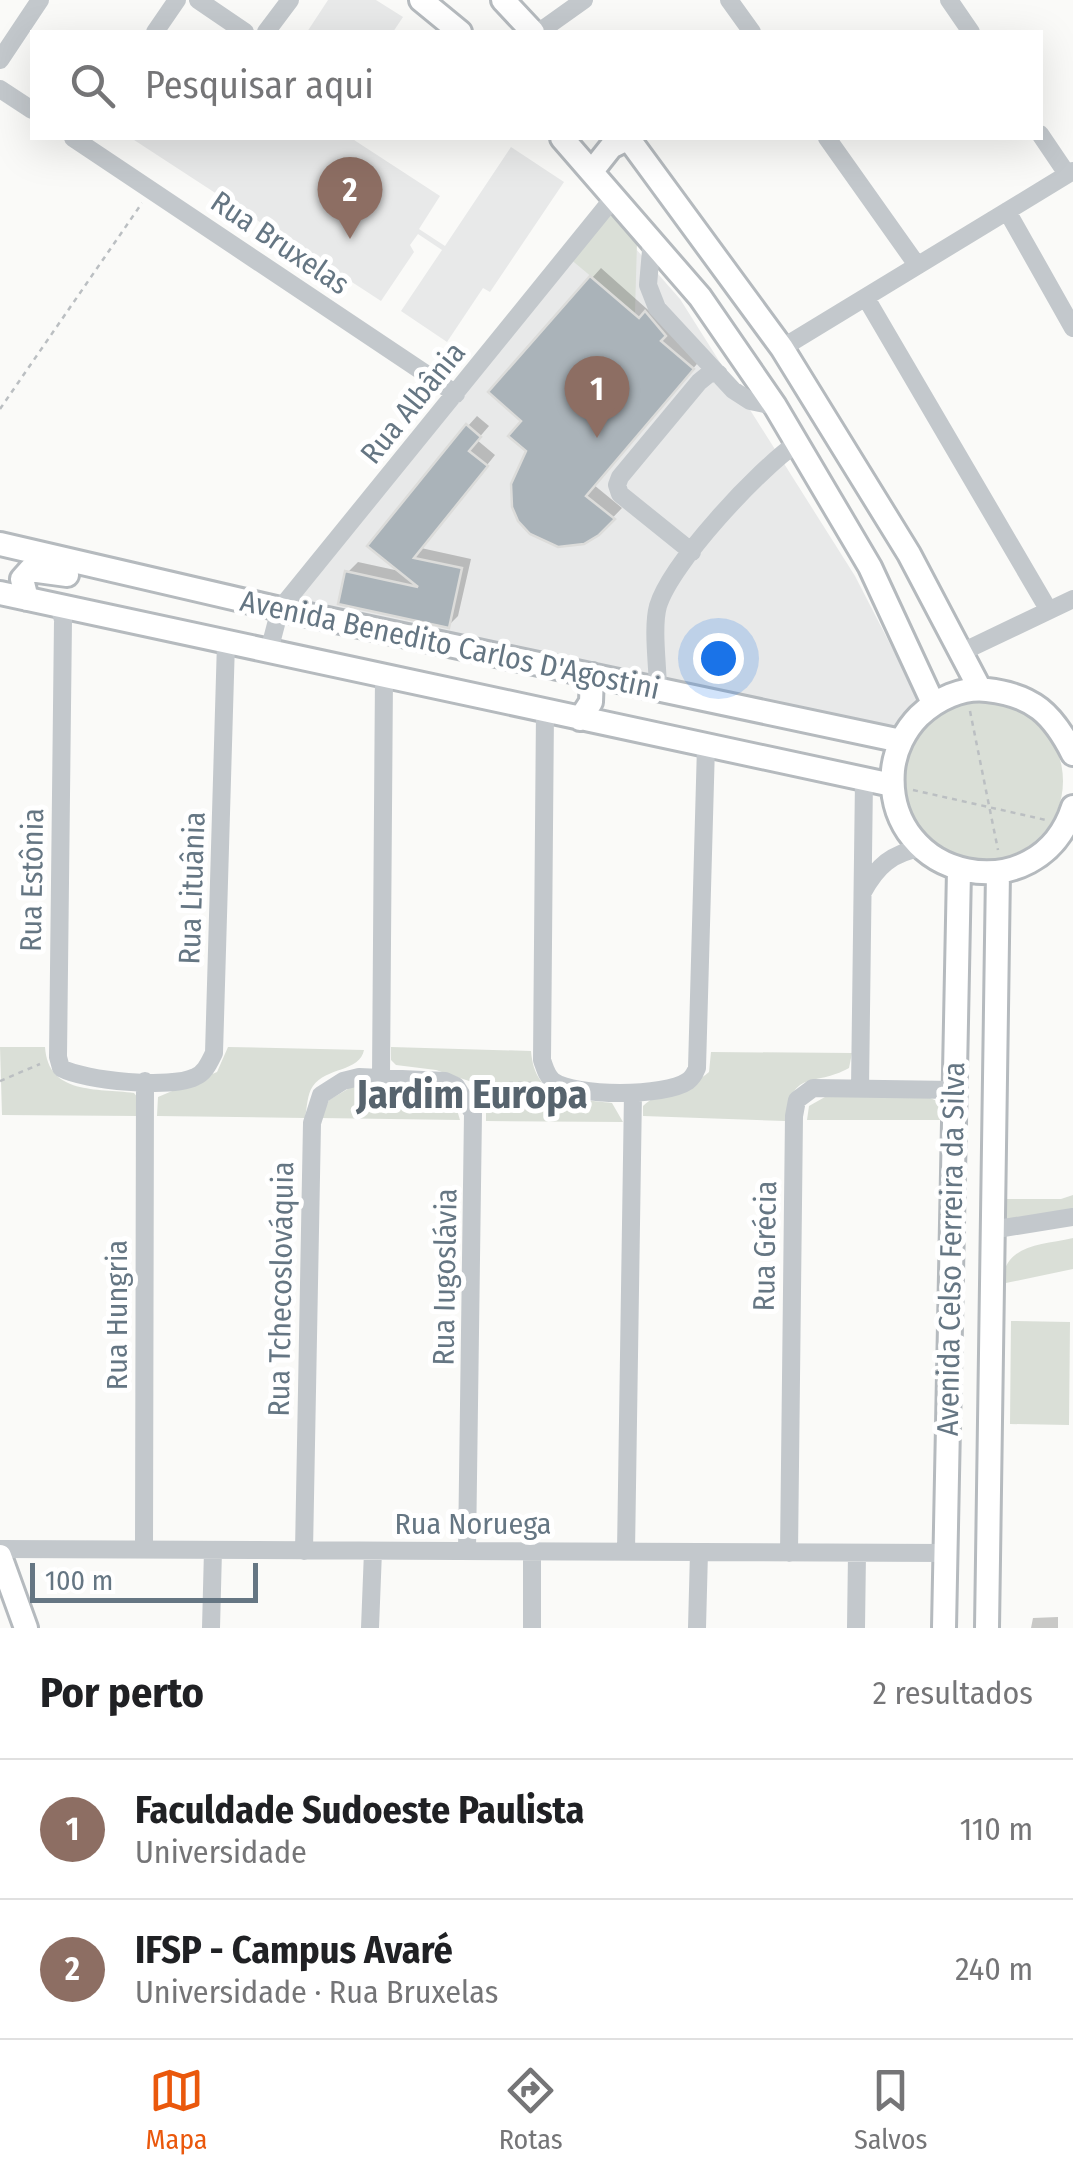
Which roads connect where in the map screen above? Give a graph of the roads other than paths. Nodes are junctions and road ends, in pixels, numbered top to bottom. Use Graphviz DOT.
graph roads {
  1 [pos="40,0"];
  2 [pos="177,0"];
  3 [pos="198,0"];
  4 [pos="290,0"];
  5 [pos="420,0"];
  6 [pos="503,0"];
  7 [pos="584,0"];
  8 [pos="729,0"];
  9 [pos="949,0"];
  10 [pos="157,30"];
  11 [pos="242,30"];
  12 [pos="268,30"];
  13 [pos="458,30"];
  14 [pos="534,30"];
  15 [pos="539,30"];
  16 [pos="751,30"];
  17 [pos="970,30"];
  18 [pos="0,60"];
  19 [pos="0,88"];
  20 [pos="30,109"];
  21 [pos="1043,138"];
  22 [pos="76,140"];
  23 [pos="564,140"];
  24 [pos="624,140"];
  25 [pos="629,140"];
  26 [pos="828,140"];
  27 [pos="592,171"];
  28 [pos="1070,172"];
  29 [pos="615,196"];
  30 [pos="1007,211"];
  31 [pos="652,239"];
  32 [pos="917,264"];
  33 [pos="866,298"];
  34 [pos="1073,328"];
  35 [pos="782,348"];
  36 [pos="719,374"];
  37 [pos="456,394"];
  38 [pos="810,394"];
  39 [pos="775,406"];
  40 [pos="797,443"];
  41 [pos="0,544"];
  42 [pos="692,552"];
  43 [pos="103,568"];
  44 [pos="0,593"];
  45 [pos="27,598"];
  46 [pos="1073,599"];
  47 [pos="58,606"];
  48 [pos="280,609"];
  49 [pos="1048,609"];
  50 [pos="226,642"];
  51 [pos="269,651"];
  52 [pos="962,652"];
  53 [pos="592,675"];
  54 [pos="384,676"];
  55 [pos="973,690"];
  56 [pos="658,691"];
  57 [pos="933,703"];
  58 [pos="544,711"];
  59 [pos="580,719"];
  60 [pos="654,733"];
  61 [pos="901,740"];
  62 [pos="706,746"];
  63 [pos="1073,754"];
  64 [pos="864,780"];
  65 [pos="892,785"];
  66 [pos="1070,816"];
  67 [pos="921,848"];
  68 [pos="959,870"];
  69 [pos="1000,871"];
  70 [pos="862,893"];
  71 [pos="381,1076"];
  72 [pos="146,1081"];
  73 [pos="860,1088"];
  74 [pos="954,1090"];
  75 [pos="632,1093"];
  76 [pos="1073,1217"];
  77 [pos="991,1230"];
  78 [pos="991,1323"];
  79 [pos="951,1324"];
  80 [pos="990,1402"];
  81 [pos="948,1404"];
  82 [pos="144,1550"];
  83 [pos="213,1550"];
  84 [pos="304,1550"];
  85 [pos="372,1551"];
  86 [pos="467,1551"];
  87 [pos="0,1552"];
  88 [pos="532,1552"];
  89 [pos="626,1552"];
  90 [pos="699,1552"];
  91 [pos="789,1552"];
  92 [pos="857,1553"];
  93 [pos="946,1553"];
  94 [pos="26,1628"];
  95 [pos="212,1628"];
  96 [pos="370,1628"];
  97 [pos="532,1628"];
  98 [pos="697,1628"];
  99 [pos="856,1628"];
  100 [pos="944,1628"];
  101 [pos="987,1628"];
  1 -- 18 [label="street"];
  2 -- 10 [label="street"];
  3 -- 11 [label="street"];
  4 -- 12 [label="street"];
  5 -- 13 [label="main road"];
  6 -- 14 [label="main road"];
  7 -- 15 [label="street"];
  8 -- 16 [label="street"];
  9 -- 17 [label="street"];
  19 -- 20 [label="street"];
  21 -- 28 [label="street"];
  22 -- 37 [label="street, Rua Bruxelas"];
  23 -- 27 [label="main road"];
  24 -- 27 [label="main road"];
  25 -- 35 [label="main road"];
  26 -- 32 [label="street"];
  27 -- 29 [label="main road"];
  28 -- 30 [label="street"];
  29 -- 31 [label="main road"];
  29 -- 37 [label="street, Rua Albânia"];
  30 -- 32 [label="street"];
  30 -- 34 [label="street"];
  31 -- 36 [label="street"];
  31 -- 39 [label="main road"];
  32 -- 33 [label="street"];
  33 -- 35 [label="street"];
  33 -- 49 [label="street"];
  35 -- 38 [label="main road"];
  36 -- 39 [label="street"];
  36 -- 42 [label="street"];
  37 -- 48 [label="street, Rua Albânia"];
  38 -- 39 [label="main road"];
  38 -- 52 [label="main road"];
  39 -- 40 [label="main road"];
  40 -- 42 [label="street"];
  40 -- 57 [label="main road"];
  41 -- 43 [label="main road, Avenida Benedito Carlos D'Agostini"];
  42 -- 56 [label="street"];
  43 -- 45 [label="main road"];
  43 -- 48 [label="main road, Avenida Benedito Carlos D'Agostini"];
  44 -- 45 [label="main road, Avenida Benedito Carlos D'Agostini"];
  45 -- 47 [label="main road, Avenida Benedito Carlos D'Agostini"];
  46 -- 49 [label="street"];
  47 -- 50 [label="main road, Avenida Benedito Carlos D'Agostini"];
  47 -- 72 [label="street, Rua Estônia"];
  48 -- 51 [label="street, Rua Albânia"];
  48 -- 53 [label="main road, Avenida Benedito Carlos D'Agostini"];
  49 -- 52 [label="street"];
  50 -- 51 [label="main road, Avenida Benedito Carlos D'Agostini"];
  50 -- 72 [label="street, Rua Lituânia"];
  51 -- 54 [label="main road, Avenida Benedito Carlos D'Agostini"];
  52 -- 55 [label="main road"];
  53 -- 56 [label="main road, Avenida Benedito Carlos D'Agostini"];
  53 -- 59 [label="main road"];
  54 -- 58 [label="main road, Avenida Benedito Carlos D'Agostini"];
  54 -- 71 [label="street"];
  55 -- 57 [label="main road"];
  55 -- 63 [label="main road"];
  56 -- 60 [label="main road"];
  56 -- 61 [label="main road, Avenida Benedito Carlos D'Agostini"];
  57 -- 61 [label="main road"];
  58 -- 59 [label="main road, Avenida Benedito Carlos D'Agostini"];
  58 -- 75 [label="street"];
  59 -- 60 [label="main road, Avenida Benedito Carlos D'Agostini"];
  60 -- 62 [label="main road, Avenida Benedito Carlos D'Agostini"];
  61 -- 65 [label="main road"];
  62 -- 64 [label="main road, Avenida Benedito Carlos D'Agostini"];
  62 -- 75 [label="street"];
  64 -- 65 [label="main road, Avenida Benedito Carlos D'Agostini"];
  64 -- 70 [label="street"];
  65 -- 67 [label="main road"];
  66 -- 69 [label="main road"];
  67 -- 68 [label="main road"];
  67 -- 70 [label="street"];
  68 -- 69 [label="main road"];
  68 -- 74 [label="main road, Avenida Celso Ferreira da Silva"];
  69 -- 77 [label="main road, Avenida Celso Ferreira da Silva"];
  70 -- 73 [label="street"];
  71 -- 84 [label="street, Rua Tchecoslováquia"];
  71 -- 86 [label="street, Rua Iugoslávia"];
  72 -- 82 [label="street, Rua Hungria"];
  73 -- 74 [label="street, Rua Grécia"];
  73 -- 91 [label="street, Rua Grécia"];
  74 -- 79 [label="main road, Avenida Celso Ferreira da Silva"];
  75 -- 89 [label="street"];
  76 -- 77 [label="street"];
  77 -- 78 [label="main road, Avenida Celso Ferreira da Silva"];
  78 -- 79 [label="main road"];
  78 -- 80 [label="main road, Avenida Celso Ferreira da Silva"];
  79 -- 81 [label="main road, Avenida Celso Ferreira da Silva"];
  80 -- 81 [label="main road"];
  80 -- 101 [label="main road, Avenida Celso Ferreira da Silva"];
  81 -- 93 [label="main road, Avenida Celso Ferreira da Silva"];
  82 -- 83 [label="street, Rua Noruega"];
  82 -- 87 [label="street, Rua Noruega"];
  83 -- 84 [label="street, Rua Noruega"];
  83 -- 95 [label="street"];
  84 -- 85 [label="street, Rua Noruega"];
  85 -- 86 [label="street, Rua Noruega"];
  85 -- 96 [label="street"];
  86 -- 88 [label="street, Rua Noruega"];
  87 -- 94 [label="main road"];
  88 -- 89 [label="street, Rua Noruega"];
  88 -- 97 [label="street"];
  89 -- 90 [label="street, Rua Noruega"];
  90 -- 91 [label="street, Rua Noruega"];
  90 -- 98 [label="street"];
  91 -- 92 [label="street, Rua Noruega"];
  92 -- 93 [label="street, Rua Noruega"];
  92 -- 99 [label="street"];
  93 -- 100 [label="main road, Avenida Celso Ferreira da Silva"];
}
